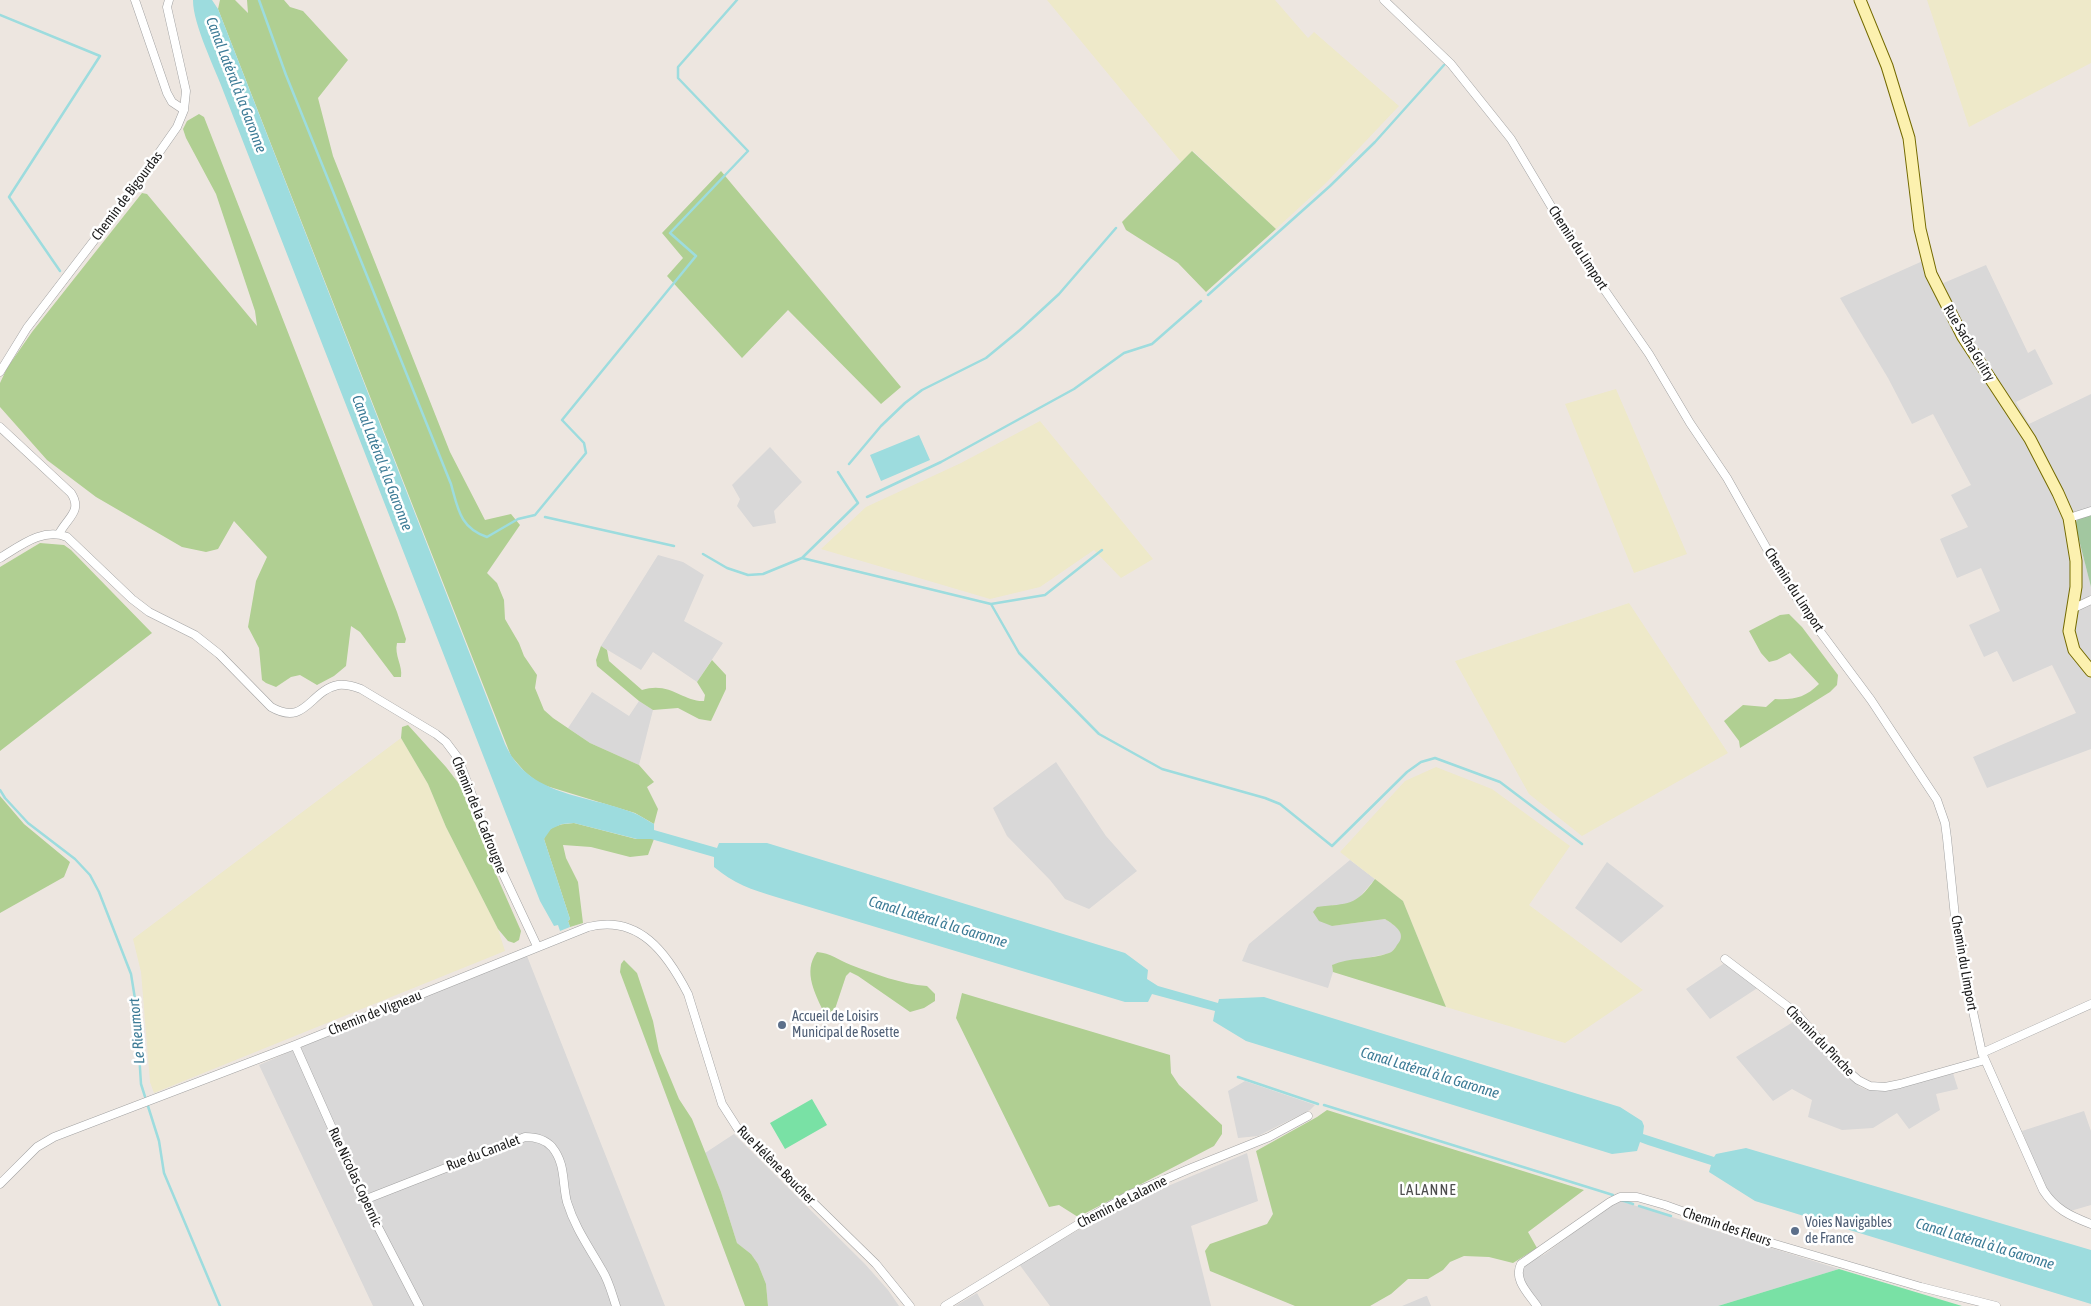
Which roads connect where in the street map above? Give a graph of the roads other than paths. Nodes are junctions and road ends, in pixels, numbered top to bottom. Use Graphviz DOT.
graph roads {
  1 [pos="135,0"];
  2 [pos="169,0"];
  3 [pos="1384,0"];
  4 [pos="1860,0"];
  5 [pos="184,110"];
  6 [pos="0,372"];
  7 [pos="0,428"];
  8 [pos="2091,511"];
  9 [pos="2069,518"];
  10 [pos="59,534"];
  11 [pos="0,558"];
  12 [pos="2091,600"];
  13 [pos="2072,609"];
  14 [pos="2091,671"];
  15 [pos="602,923"];
  16 [pos="537,946"];
  17 [pos="1725,959"];
  18 [pos="2091,1004"];
  19 [pos="295,1045"];
  20 [pos="1984,1056"];
  21 [pos="1308,1116"];
  22 [pos="0,1184"];
  23 [pos="364,1200"];
  24 [pos="2091,1224"];
  25 [pos="419,1306"];
  26 [pos="616,1306"];
  27 [pos="910,1306"];
  28 [pos="945,1306"];
  29 [pos="1537,1306"];
  30 [pos="1996,1306"];
  1 -- 5 [label="street"];
  2 -- 5 [label="street, Chemin de Bigourdas"];
  3 -- 20 [label="street, Chemin du Limport"];
  4 -- 9 [label="street, Rue Sacha Guitry"];
  5 -- 6 [label="street, Chemin de Bigourdas"];
  7 -- 10 [label="street"];
  8 -- 9 [label="street"];
  9 -- 13 [label="street, Rue Sacha Guitry"];
  10 -- 11 [label="street"];
  10 -- 16 [label="street, Chemin de la Cadrougne"];
  12 -- 13 [label="street"];
  13 -- 14 [label="street, Rue Sacha Guitry"];
  15 -- 16 [label="street, Chemin de Vigneau"];
  15 -- 27 [label="street, Rue Hélène Boucher"];
  16 -- 19 [label="street, Chemin de Vigneau"];
  17 -- 20 [label="street, Chemin du Pinche"];
  18 -- 20 [label="street, Chemin du Pinche"];
  19 -- 22 [label="street, Chemin de Vigneau"];
  19 -- 23 [label="street, Rue Nicolas Copernic"];
  20 -- 24 [label="street, Chemin du Limport"];
  21 -- 28 [label="street, Chemin de Lalanne"];
  23 -- 25 [label="street, Rue Nicolas Copernic"];
  23 -- 26 [label="street, Rue du Canalet"];
  29 -- 30 [label="street, Chemin des Fleurs"];
}
